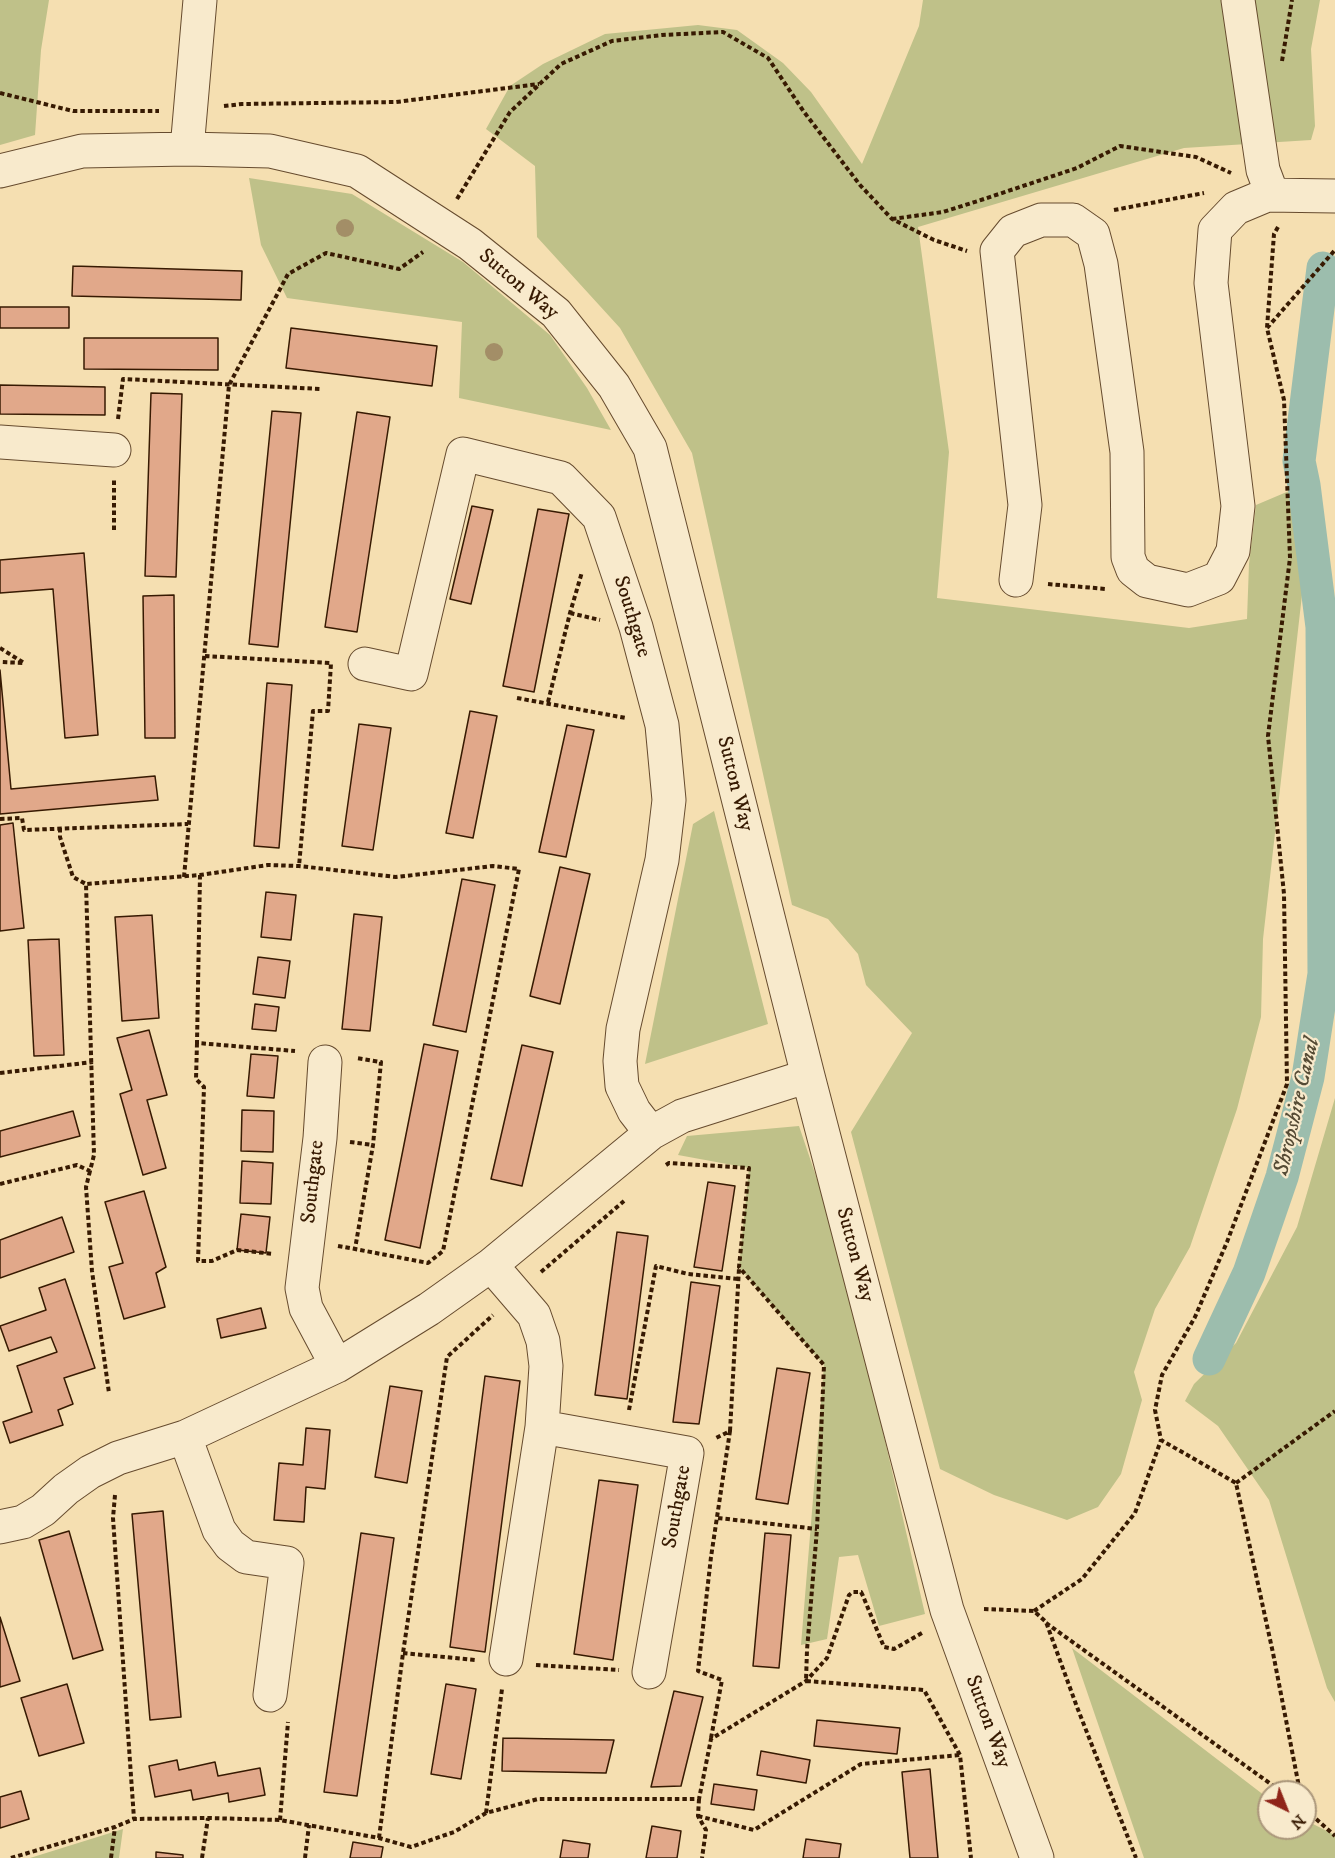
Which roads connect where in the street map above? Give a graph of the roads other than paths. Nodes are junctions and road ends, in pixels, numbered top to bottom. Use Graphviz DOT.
graph roads {
  1 [pos="200,0"];
  2 [pos="1238,0"];
  3 [pos="187,149"];
  4 [pos="0,171"];
  5 [pos="1272,194"];
  6 [pos="1335,196"];
  7 [pos="0,442"];
  8 [pos="114,450"];
  9 [pos="1027,582"];
  10 [pos="365,664"];
  11 [pos="325,1057"];
  12 [pos="808,1076"];
  13 [pos="651,1133"];
  14 [pos="491,1265"];
  15 [pos="337,1366"];
  16 [pos="542,1427"];
  17 [pos="185,1437"];
  18 [pos="0,1527"];
  19 [pos="505,1668"];
  20 [pos="649,1672"];
  21 [pos="270,1695"];
  22 [pos="1037,1858"];
  1 -- 3 [label="street"];
  2 -- 5 [label="street"];
  3 -- 4 [label="street, Sutton Way"];
  3 -- 12 [label="street, Sutton Way"];
  5 -- 6 [label="street"];
  5 -- 9 [label="street"];
  7 -- 8 [label="street"];
  10 -- 13 [label="street, Southgate"];
  11 -- 15 [label="street, Southgate"];
  12 -- 13 [label="street"];
  12 -- 22 [label="street, Sutton Way"];
  13 -- 14 [label="street"];
  14 -- 15 [label="street"];
  14 -- 16 [label="street"];
  15 -- 17 [label="street"];
  16 -- 19 [label="street"];
  16 -- 20 [label="street, Southgate"];
  17 -- 18 [label="street"];
  17 -- 21 [label="street"];
}
